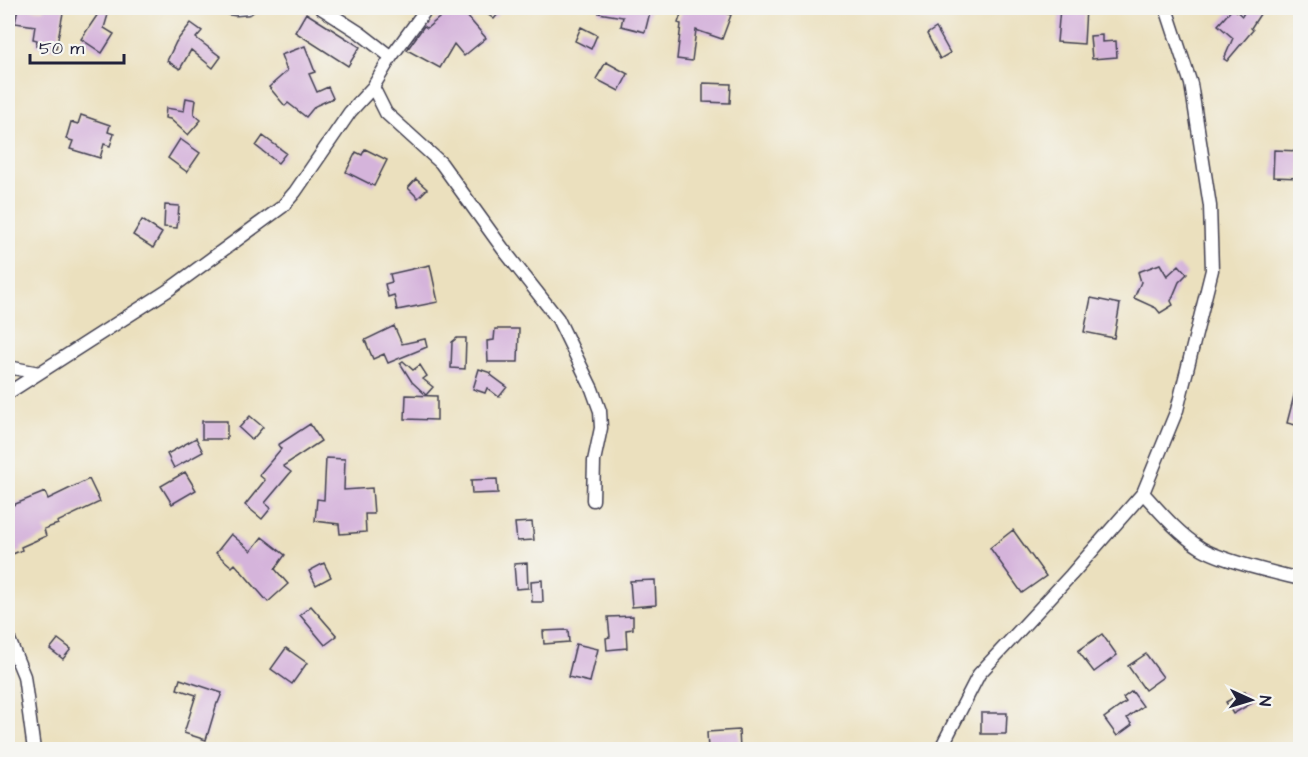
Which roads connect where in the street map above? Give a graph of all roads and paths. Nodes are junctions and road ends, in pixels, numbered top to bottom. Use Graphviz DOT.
graph roads {
  1 [pos="229,8"];
  2 [pos="248,8"];
  3 [pos="321,8"];
  4 [pos="428,8"];
  5 [pos="1166,8"];
  6 [pos="391,57"];
  7 [pos="372,87"];
  8 [pos="8,367"];
  9 [pos="39,373"];
  10 [pos="8,393"];
  11 [pos="1143,493"];
  12 [pos="593,500"];
  13 [pos="1300,579"];
  14 [pos="8,637"];
  15 [pos="34,750"];
  16 [pos="940,750"];
  1 -- 2 [label="street"];
  3 -- 6 [label="street"];
  4 -- 6 [label="street"];
  5 -- 11 [label="street"];
  6 -- 7 [label="street"];
  7 -- 9 [label="street"];
  7 -- 12 [label="street"];
  8 -- 9 [label="street"];
  9 -- 10 [label="street"];
  11 -- 13 [label="street"];
  11 -- 16 [label="street"];
  14 -- 15 [label="street"];
}
